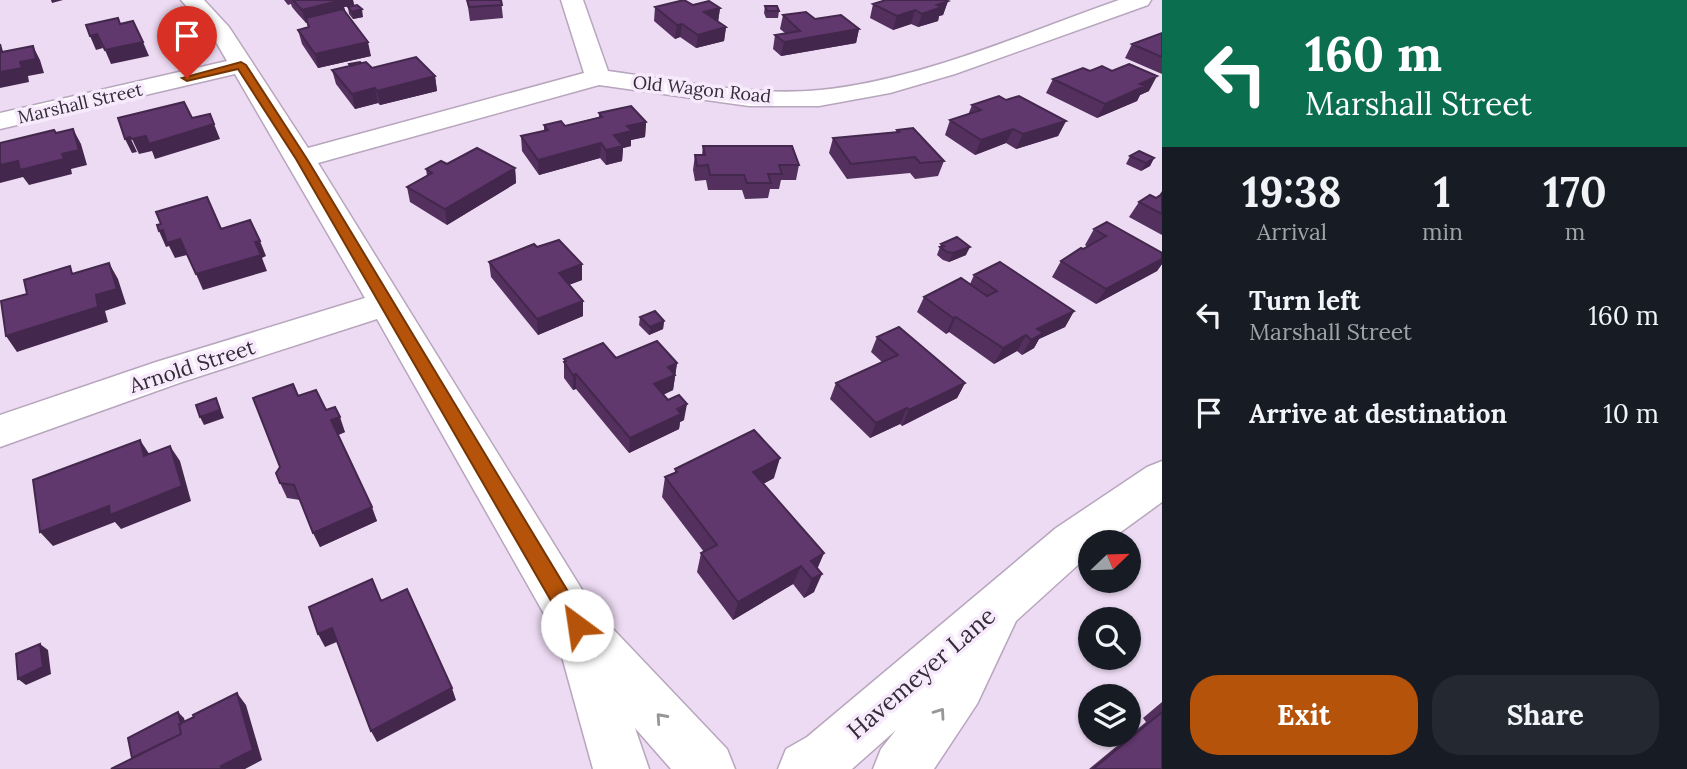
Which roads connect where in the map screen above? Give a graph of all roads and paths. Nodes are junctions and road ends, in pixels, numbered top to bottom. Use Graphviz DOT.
graph roads {
  1 [pos="192,0"];
  2 [pos="572,0"];
  3 [pos="1140,0"];
  4 [pos="241,65"];
  5 [pos="598,77"];
  6 [pos="0,121"];
  7 [pos="302,159"];
  8 [pos="385,304"];
  9 [pos="0,431"];
  10 [pos="1162,479"];
  11 [pos="1002,603"];
  12 [pos="577,625"];
  13 [pos="621,769"];
  14 [pos="707,769"];
  15 [pos="806,769"];
  16 [pos="901,769"];
  1 -- 4 [label="street"];
  2 -- 5 [label="street"];
  3 -- 5 [label="street, Old Wagon Road"];
  4 -- 6 [label="street, Marshall Street"];
  4 -- 7 [label="street"];
  5 -- 7 [label="street, Old Wagon Road"];
  7 -- 8 [label="street"];
  8 -- 9 [label="street, Arnold Street"];
  8 -- 12 [label="street"];
  10 -- 11 [label="street, Havemeyer Lane"];
  11 -- 15 [label="street, Havemeyer Lane"];
  16 -- 11 [label="street, Havemeyer Lane, one-way"];
  12 -- 13 [label="street"];
  14 -- 12 [label="street, one-way"];
}
